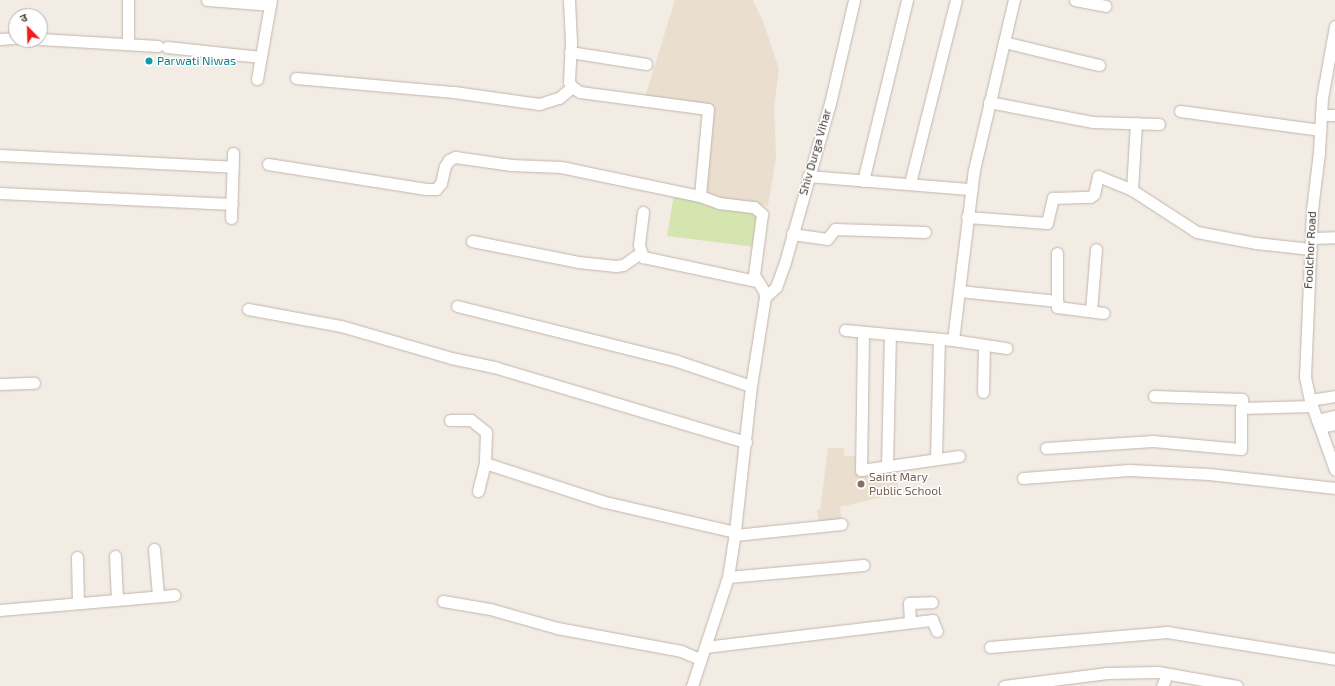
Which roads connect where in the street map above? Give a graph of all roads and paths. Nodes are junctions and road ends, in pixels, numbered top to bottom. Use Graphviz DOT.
graph roads {
  1 [pos="128,0"];
  2 [pos="207,0"];
  3 [pos="569,0"];
  4 [pos="854,0"];
  5 [pos="907,0"];
  6 [pos="956,0"];
  7 [pos="1014,0"];
  8 [pos="1076,0"];
  9 [pos="271,3"];
  10 [pos="1106,6"];
  11 [pos="1335,26"];
  12 [pos="48,39"];
  13 [pos="1004,42"];
  14 [pos="128,44"];
  15 [pos="570,52"];
  16 [pos="260,57"];
  17 [pos="646,64"];
  18 [pos="1099,65"];
  19 [pos="296,78"];
  20 [pos="257,79"];
  21 [pos="572,87"];
  22 [pos="989,102"];
  23 [pos="1180,111"];
  24 [pos="1321,115"];
  25 [pos="1335,115"];
  26 [pos="1136,123"];
  27 [pos="1159,124"];
  28 [pos="1321,130"];
  29 [pos="233,153"];
  30 [pos="0,155"];
  31 [pos="268,164"];
  32 [pos="233,167"];
  33 [pos="808,176"];
  34 [pos="863,181"];
  35 [pos="910,184"];
  36 [pos="971,189"];
  37 [pos="1132,190"];
  38 [pos="0,193"];
  39 [pos="700,196"];
  40 [pos="232,204"];
  41 [pos="643,212"];
  42 [pos="967,217"];
  43 [pos="231,218"];
  44 [pos="925,232"];
  45 [pos="792,234"];
  46 [pos="1335,237"];
  47 [pos="472,242"];
  48 [pos="1311,243"];
  49 [pos="1096,249"];
  50 [pos="640,253"];
  51 [pos="1057,253"];
  52 [pos="756,281"];
  53 [pos="959,291"];
  54 [pos="765,298"];
  55 [pos="1057,301"];
  56 [pos="457,306"];
  57 [pos="248,309"];
  58 [pos="1091,311"];
  59 [pos="1104,313"];
  60 [pos="845,330"];
  61 [pos="864,333"];
  62 [pos="890,336"];
  63 [pos="940,339"];
  64 [pos="953,340"];
  65 [pos="984,345"];
  66 [pos="1006,348"];
  67 [pos="34,383"];
  68 [pos="0,384"];
  69 [pos="751,386"];
  70 [pos="983,392"];
  71 [pos="1154,396"];
  72 [pos="1335,396"];
  73 [pos="1311,403"];
  74 [pos="1244,408"];
  75 [pos="1335,416"];
  76 [pos="450,420"];
  77 [pos="1318,423"];
  78 [pos="1335,424"];
  79 [pos="746,442"];
  80 [pos="1046,448"];
  81 [pos="959,456"];
  82 [pos="936,458"];
  83 [pos="485,463"];
  84 [pos="887,466"];
  85 [pos="1335,470"];
  86 [pos="1023,478"];
  87 [pos="1335,488"];
  88 [pos="478,491"];
  89 [pos="841,524"];
  90 [pos="735,534"];
  91 [pos="154,549"];
  92 [pos="115,556"];
  93 [pos="77,557"];
  94 [pos="863,566"];
  95 [pos="728,577"];
  96 [pos="174,595"];
  97 [pos="158,596"];
  98 [pos="117,600"];
  99 [pos="444,601"];
  100 [pos="932,602"];
  101 [pos="78,603"];
  102 [pos="0,610"];
  103 [pos="910,622"];
  104 [pos="937,631"];
  105 [pos="990,646"];
  106 [pos="705,647"];
  107 [pos="700,659"];
  108 [pos="1335,659"];
  109 [pos="1167,674"];
  110 [pos="692,686"];
  111 [pos="1004,686"];
  112 [pos="1162,686"];
  113 [pos="1237,686"];
  1 -- 14 [label="street"];
  2 -- 9 [label="street"];
  3 -- 15 [label="street"];
  4 -- 33 [label="street, Shiv Durga Vihar"];
  5 -- 34 [label="street"];
  6 -- 35 [label="street"];
  7 -- 13 [label="street"];
  8 -- 10 [label="street"];
  9 -- 16 [label="street"];
  11 -- 24 [label="street, Foolchor Road"];
  12 -- 14 [label="street"];
  13 -- 18 [label="street"];
  13 -- 22 [label="street"];
  14 -- 16 [label="street"];
  15 -- 17 [label="street"];
  15 -- 21 [label="street"];
  16 -- 20 [label="street"];
  19 -- 21 [label="street"];
  21 -- 39 [label="street"];
  22 -- 26 [label="street"];
  22 -- 36 [label="street"];
  23 -- 28 [label="street"];
  24 -- 25 [label="street"];
  24 -- 28 [label="street, Foolchor Road"];
  26 -- 27 [label="street"];
  26 -- 37 [label="street"];
  28 -- 48 [label="street, Foolchor Road"];
  29 -- 32 [label="street"];
  30 -- 32 [label="street"];
  31 -- 39 [label="street"];
  32 -- 40 [label="street"];
  33 -- 34 [label="street"];
  33 -- 45 [label="street, Shiv Durga Vihar"];
  34 -- 35 [label="street"];
  35 -- 36 [label="street"];
  36 -- 42 [label="street"];
  37 -- 42 [label="street"];
  37 -- 48 [label="street"];
  38 -- 40 [label="street"];
  39 -- 52 [label="street"];
  40 -- 43 [label="street"];
  41 -- 50 [label="street"];
  42 -- 53 [label="street"];
  44 -- 45 [label="street"];
  45 -- 54 [label="street, Shiv Durga Vihar"];
  46 -- 48 [label="street"];
  47 -- 50 [label="street"];
  48 -- 73 [label="street, Foolchor Road"];
  49 -- 58 [label="street"];
  50 -- 52 [label="street"];
  51 -- 55 [label="street"];
  52 -- 54 [label="street"];
  53 -- 55 [label="street"];
  53 -- 64 [label="street"];
  54 -- 69 [label="street"];
  55 -- 58 [label="street"];
  56 -- 69 [label="street"];
  57 -- 79 [label="street"];
  58 -- 59 [label="street"];
  60 -- 61 [label="street"];
  61 -- 62 [label="street"];
  61 -- 84 [label="street"];
  62 -- 63 [label="street"];
  62 -- 84 [label="street"];
  63 -- 64 [label="street"];
  63 -- 82 [label="street"];
  64 -- 65 [label="street"];
  65 -- 66 [label="street"];
  65 -- 70 [label="street"];
  67 -- 68 [label="street"];
  69 -- 79 [label="street"];
  71 -- 74 [label="street"];
  72 -- 73 [label="street"];
  73 -- 74 [label="street"];
  73 -- 77 [label="street, Foolchor Road"];
  74 -- 80 [label="street"];
  75 -- 77 [label="street"];
  76 -- 83 [label="street"];
  77 -- 78 [label="street"];
  77 -- 85 [label="street, Foolchor Road"];
  79 -- 90 [label="street"];
  81 -- 82 [label="street"];
  82 -- 84 [label="street"];
  83 -- 88 [label="street"];
  83 -- 90 [label="street"];
  86 -- 87 [label="street"];
  89 -- 90 [label="street"];
  90 -- 95 [label="street"];
  91 -- 97 [label="street"];
  92 -- 98 [label="street"];
  93 -- 101 [label="street"];
  94 -- 95 [label="street"];
  95 -- 106 [label="street"];
  96 -- 97 [label="street"];
  97 -- 98 [label="street"];
  98 -- 101 [label="street"];
  99 -- 107 [label="street"];
  100 -- 103 [label="street"];
  101 -- 102 [label="street"];
  103 -- 104 [label="street"];
  103 -- 106 [label="street"];
  105 -- 108 [label="street"];
  106 -- 107 [label="street"];
  107 -- 110 [label="street"];
  109 -- 111 [label="street"];
  109 -- 112 [label="street"];
  109 -- 113 [label="street"];
}
